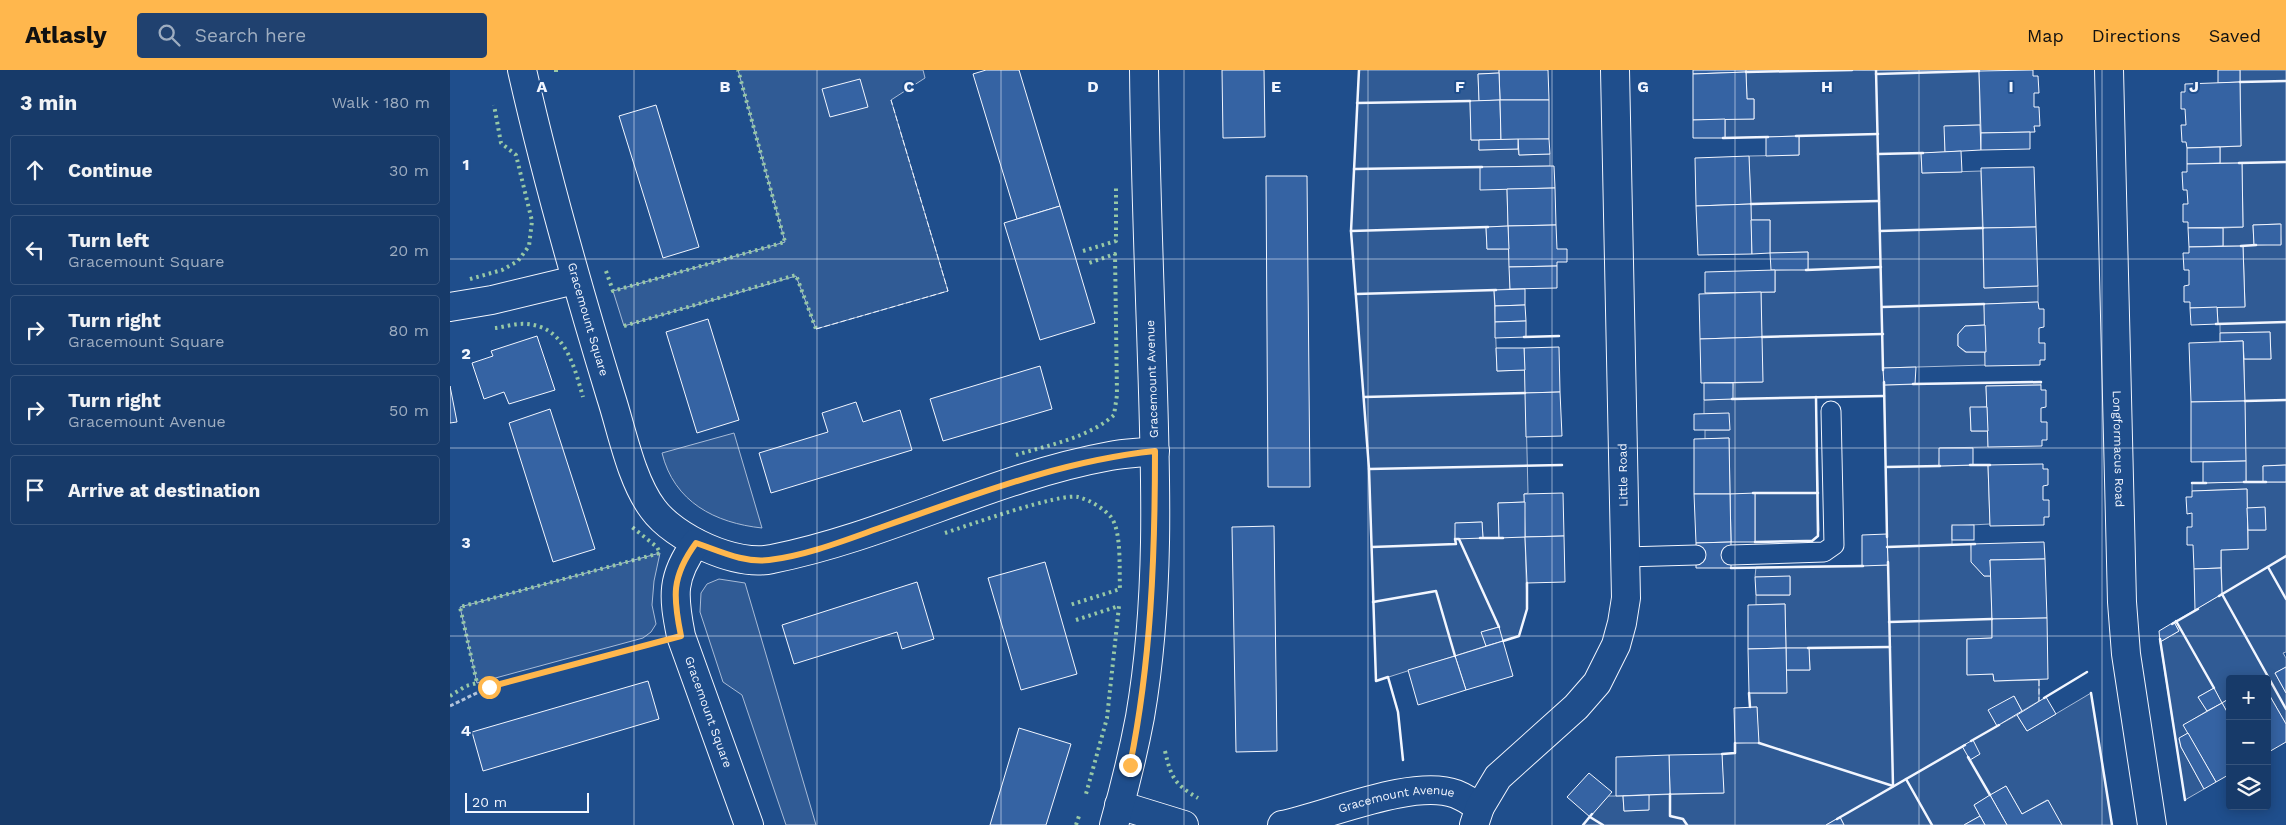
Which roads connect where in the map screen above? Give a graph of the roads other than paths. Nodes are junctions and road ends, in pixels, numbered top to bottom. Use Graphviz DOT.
graph roads {
  1 [pos="522,70"];
  2 [pos="1144,70"];
  3 [pos="1615,70"];
  4 [pos="2109,70"];
  5 [pos="575,280"];
  6 [pos="450,307"];
  7 [pos="1831,411"];
  8 [pos="1155,451"];
  9 [pos="696,543"];
  10 [pos="1696,555"];
  11 [pos="1731,555"];
  12 [pos="1625,556"];
  13 [pos="1117,815"];
  14 [pos="1477,816"];
  15 [pos="749,825"];
  16 [pos="1184,825"];
  17 [pos="1282,825"];
  18 [pos="2152,825"];
  1 -- 5 [label="street, Gracemount Square"];
  2 -- 8 [label="street, Gracemount Avenue"];
  3 -- 12 [label="street, Little Road"];
  4 -- 18 [label="street, Longformacus Road"];
  5 -- 6 [label="street"];
  5 -- 9 [label="street, Gracemount Square"];
  7 -- 11 [label="lane"];
  8 -- 9 [label="street, Gracemount Square"];
  8 -- 13 [label="street, Gracemount Avenue"];
  9 -- 15 [label="street, Gracemount Square"];
  10 -- 12 [label="lane"];
  12 -- 14 [label="street, Little Road"];
  13 -- 16 [label="street, Gracemount Avenue"];
  14 -- 17 [label="street, Gracemount Avenue"];
}
